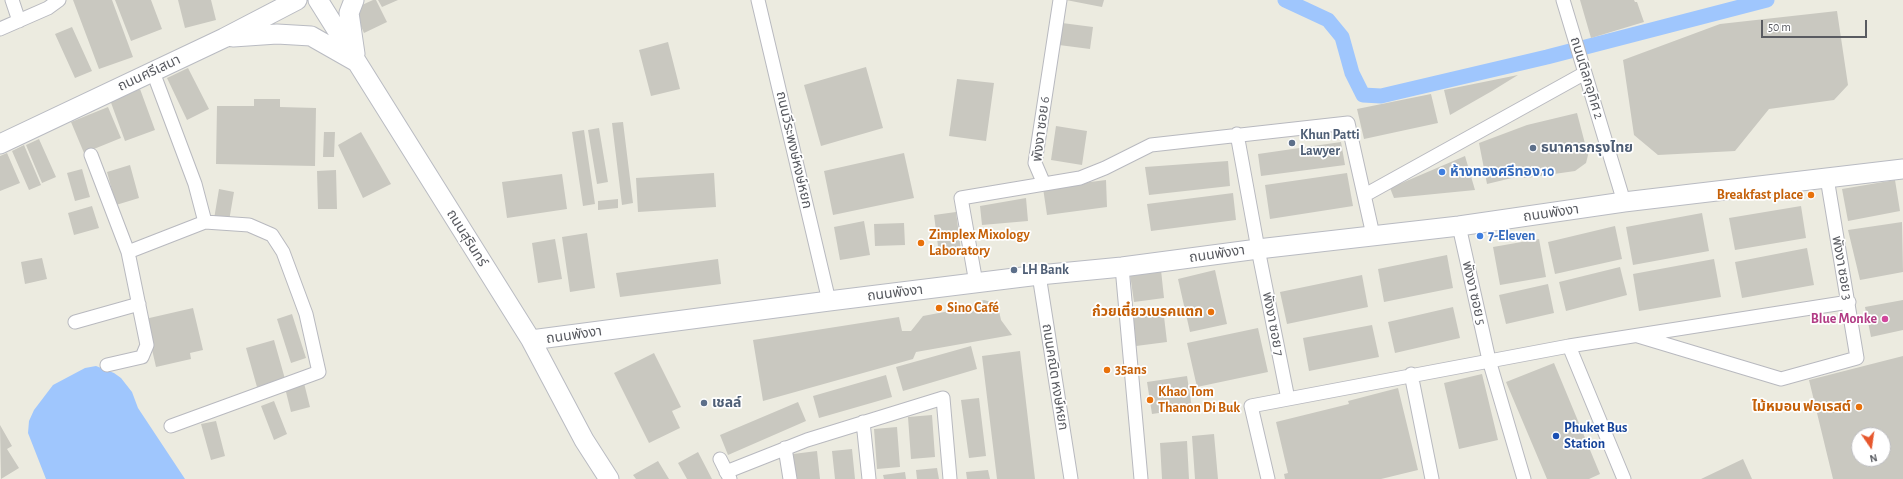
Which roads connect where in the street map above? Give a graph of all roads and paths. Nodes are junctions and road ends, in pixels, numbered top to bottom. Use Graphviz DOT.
graph roads {
  1 [pos="12,0"];
  2 [pos="59,0"];
  3 [pos="298,0"];
  4 [pos="318,0"];
  5 [pos="354,0"];
  6 [pos="758,0"];
  7 [pos="1060,0"];
  8 [pos="1563,0"];
  9 [pos="19,22"];
  10 [pos="0,29"];
  11 [pos="224,38"];
  12 [pos="356,62"];
  13 [pos="153,72"];
  14 [pos="1585,73"];
  15 [pos="1238,134"];
  16 [pos="0,144"];
  17 [pos="91,155"];
  18 [pos="1899,170"];
  19 [pos="1826,178"];
  20 [pos="1044,184"];
  21 [pos="1365,195"];
  22 [pos="1624,202"];
  23 [pos="205,222"];
  24 [pos="1459,226"];
  25 [pos="1373,235"];
  26 [pos="1258,249"];
  27 [pos="128,252"];
  28 [pos="1122,267"];
  29 [pos="1039,275"];
  30 [pos="976,283"];
  31 [pos="829,301"];
  32 [pos="1849,302"];
  33 [pos="139,304"];
  34 [pos="75,322"];
  35 [pos="1634,335"];
  36 [pos="532,340"];
  37 [pos="1569,346"];
  38 [pos="1489,360"];
  39 [pos="107,365"];
  40 [pos="1411,374"];
  41 [pos="1288,398"];
  42 [pos="863,422"];
  43 [pos="171,426"];
  44 [pos="785,448"];
  45 [pos="720,459"];
  46 [pos="728,475"];
  47 [pos="610,479"];
  48 [pos="790,479"];
  49 [pos="869,479"];
  50 [pos="950,479"];
  51 [pos="1071,479"];
  52 [pos="1142,479"];
  53 [pos="1268,479"];
  54 [pos="1432,479"];
  55 [pos="1521,479"];
  56 [pos="1624,479"];
  1 -- 9 [label="street"];
  2 -- 9 [label="street"];
  3 -- 11 [label="street, ถนนศรีเสนา"];
  4 -- 12 [label="street, ถนนสุรินทร์"];
  5 -- 12 [label="street"];
  6 -- 31 [label="street, ถนนวีระพงษ์หงษ์หยก"];
  7 -- 20 [label="street, พังงา ซอย 6"];
  8 -- 14 [label="street, ถนนติลกอุทิศ 2"];
  9 -- 10 [label="street"];
  11 -- 12 [label="street"];
  11 -- 13 [label="street, ถนนศรีเสนา"];
  12 -- 36 [label="street, ถนนสุรินทร์"];
  13 -- 16 [label="street, ถนนศรีเสนา"];
  13 -- 23 [label="street"];
  14 -- 21 [label="street"];
  14 -- 22 [label="street, ถนนติลกอุทิศ 2"];
  15 -- 20 [label="street"];
  15 -- 21 [label="street"];
  15 -- 26 [label="street, พังงา ซอย 7"];
  17 -- 27 [label="street"];
  18 -- 19 [label="street, ถนนพังงา"];
  19 -- 22 [label="street, ถนนพังงา"];
  19 -- 32 [label="street, พังงา ซอย 3"];
  20 -- 30 [label="street"];
  21 -- 25 [label="street"];
  22 -- 24 [label="street, ถนนพังงา"];
  23 -- 27 [label="street"];
  23 -- 43 [label="street"];
  24 -- 25 [label="street, ถนนพังงา"];
  24 -- 38 [label="street, พังงา ซอย 5"];
  25 -- 26 [label="street, ถนนพังงา"];
  26 -- 28 [label="street, ถนนพังงา"];
  26 -- 41 [label="street, พังงา ซอย 7"];
  27 -- 33 [label="street"];
  28 -- 29 [label="street, ถนนพังงา"];
  28 -- 52 [label="street"];
  29 -- 30 [label="street, ถนนพังงา"];
  29 -- 51 [label="street, ถนนคณิต หงษ์หยก"];
  30 -- 31 [label="street, ถนนพังงา"];
  31 -- 36 [label="street, ถนนพังงา"];
  32 -- 35 [label="street"];
  32 -- 35 [label="street, พังงา ซอย 3"];
  33 -- 34 [label="street"];
  33 -- 39 [label="street"];
  35 -- 37 [label="street"];
  36 -- 47 [label="street, ถนนสุรินทร์"];
  37 -- 38 [label="street"];
  37 -- 56 [label="street"];
  38 -- 40 [label="street"];
  38 -- 55 [label="street, พังงา ซอย 5"];
  40 -- 41 [label="street"];
  40 -- 54 [label="street"];
  41 -- 53 [label="street"];
  42 -- 44 [label="street"];
  42 -- 49 [label="street"];
  42 -- 50 [label="street"];
  44 -- 46 [label="street"];
  44 -- 48 [label="street"];
  45 -- 46 [label="street"];
}
